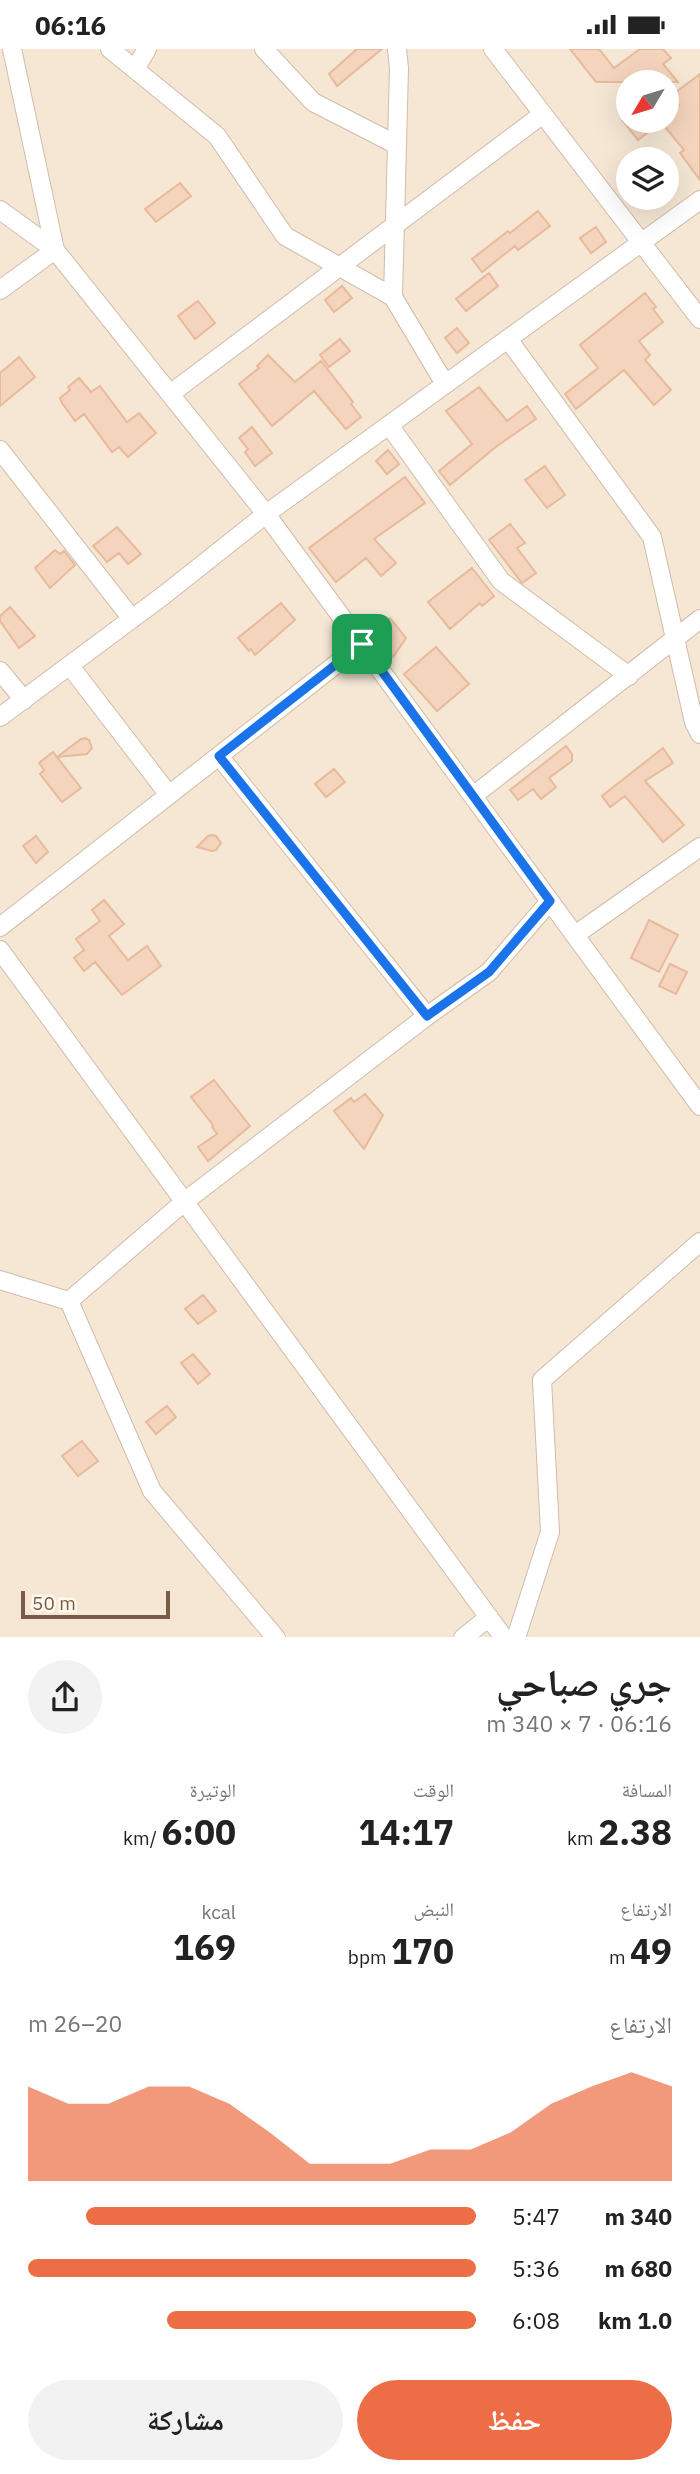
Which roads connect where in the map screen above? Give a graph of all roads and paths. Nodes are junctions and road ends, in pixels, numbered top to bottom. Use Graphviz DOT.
graph roads {
  1 [pos="12,49"];
  2 [pos="110,49"];
  3 [pos="147,49"];
  4 [pos="264,49"];
  5 [pos="397,49"];
  6 [pos="493,49"];
  7 [pos="135,69"];
  8 [pos="543,114"];
  9 [pos="397,145"];
  10 [pos="700,200"];
  11 [pos="0,210"];
  12 [pos="395,225"];
  13 [pos="642,242"];
  14 [pos="55,250"];
  15 [pos="339,267"];
  16 [pos="0,290"];
  17 [pos="393,297"];
  18 [pos="700,319"];
  19 [pos="509,339"];
  20 [pos="445,384"];
  21 [pos="170,394"];
  22 [pos="389,425"];
  23 [pos="0,450"];
  24 [pos="266,514"];
  25 [pos="132,619"];
  26 [pos="700,619"];
  27 [pos="675,640"];
  28 [pos="362,644"];
  29 [pos="70,666"];
  30 [pos="0,671"];
  31 [pos="629,676"];
  32 [pos="24,700"];
  33 [pos="0,717"];
  34 [pos="700,734"];
  35 [pos="219,756"];
  36 [pos="169,795"];
  37 [pos="473,796"];
  38 [pos="700,847"];
  39 [pos="550,901"];
  40 [pos="0,927"];
  41 [pos="575,935"];
  42 [pos="0,950"];
  43 [pos="427,1016"];
  44 [pos="700,1106"];
  45 [pos="184,1202"];
  46 [pos="700,1242"];
  47 [pos="0,1280"];
  48 [pos="69,1301"];
  49 [pos="489,1617"];
  50 [pos="276,1637"];
  51 [pos="463,1637"];
  52 [pos="504,1637"];
  53 [pos="516,1637"];
  1 -- 14 [label="street"];
  2 -- 7 [label="street"];
  3 -- 7 [label="street"];
  4 -- 9 [label="street"];
  5 -- 9 [label="street"];
  6 -- 8 [label="street"];
  7 -- 15 [label="street"];
  8 -- 12 [label="street"];
  8 -- 13 [label="street"];
  9 -- 12 [label="street"];
  10 -- 13 [label="street"];
  11 -- 14 [label="street"];
  12 -- 15 [label="street"];
  12 -- 17 [label="street"];
  13 -- 18 [label="street"];
  13 -- 19 [label="street"];
  14 -- 16 [label="street"];
  14 -- 21 [label="street"];
  15 -- 17 [label="street"];
  15 -- 21 [label="street"];
  17 -- 20 [label="street"];
  19 -- 20 [label="street"];
  19 -- 27 [label="street"];
  20 -- 22 [label="street"];
  21 -- 24 [label="street"];
  22 -- 24 [label="street"];
  22 -- 31 [label="street"];
  23 -- 25 [label="street"];
  24 -- 25 [label="street"];
  24 -- 28 [label="street"];
  25 -- 29 [label="street"];
  26 -- 27 [label="street"];
  27 -- 31 [label="street"];
  27 -- 34 [label="street"];
  28 -- 35 [label="street"];
  28 -- 37 [label="street"];
  29 -- 32 [label="street"];
  29 -- 36 [label="street"];
  30 -- 32 [label="street"];
  31 -- 37 [label="street"];
  32 -- 33 [label="street"];
  35 -- 36 [label="street"];
  35 -- 43 [label="street"];
  36 -- 40 [label="street"];
  37 -- 39 [label="street"];
  38 -- 41 [label="street"];
  39 -- 41 [label="street"];
  39 -- 43 [label="street"];
  41 -- 44 [label="street"];
  42 -- 45 [label="street"];
  43 -- 45 [label="street"];
  45 -- 48 [label="street"];
  45 -- 49 [label="street"];
  46 -- 53 [label="street"];
  47 -- 48 [label="street"];
  48 -- 50 [label="street"];
  49 -- 51 [label="street"];
  49 -- 52 [label="street"];
}
